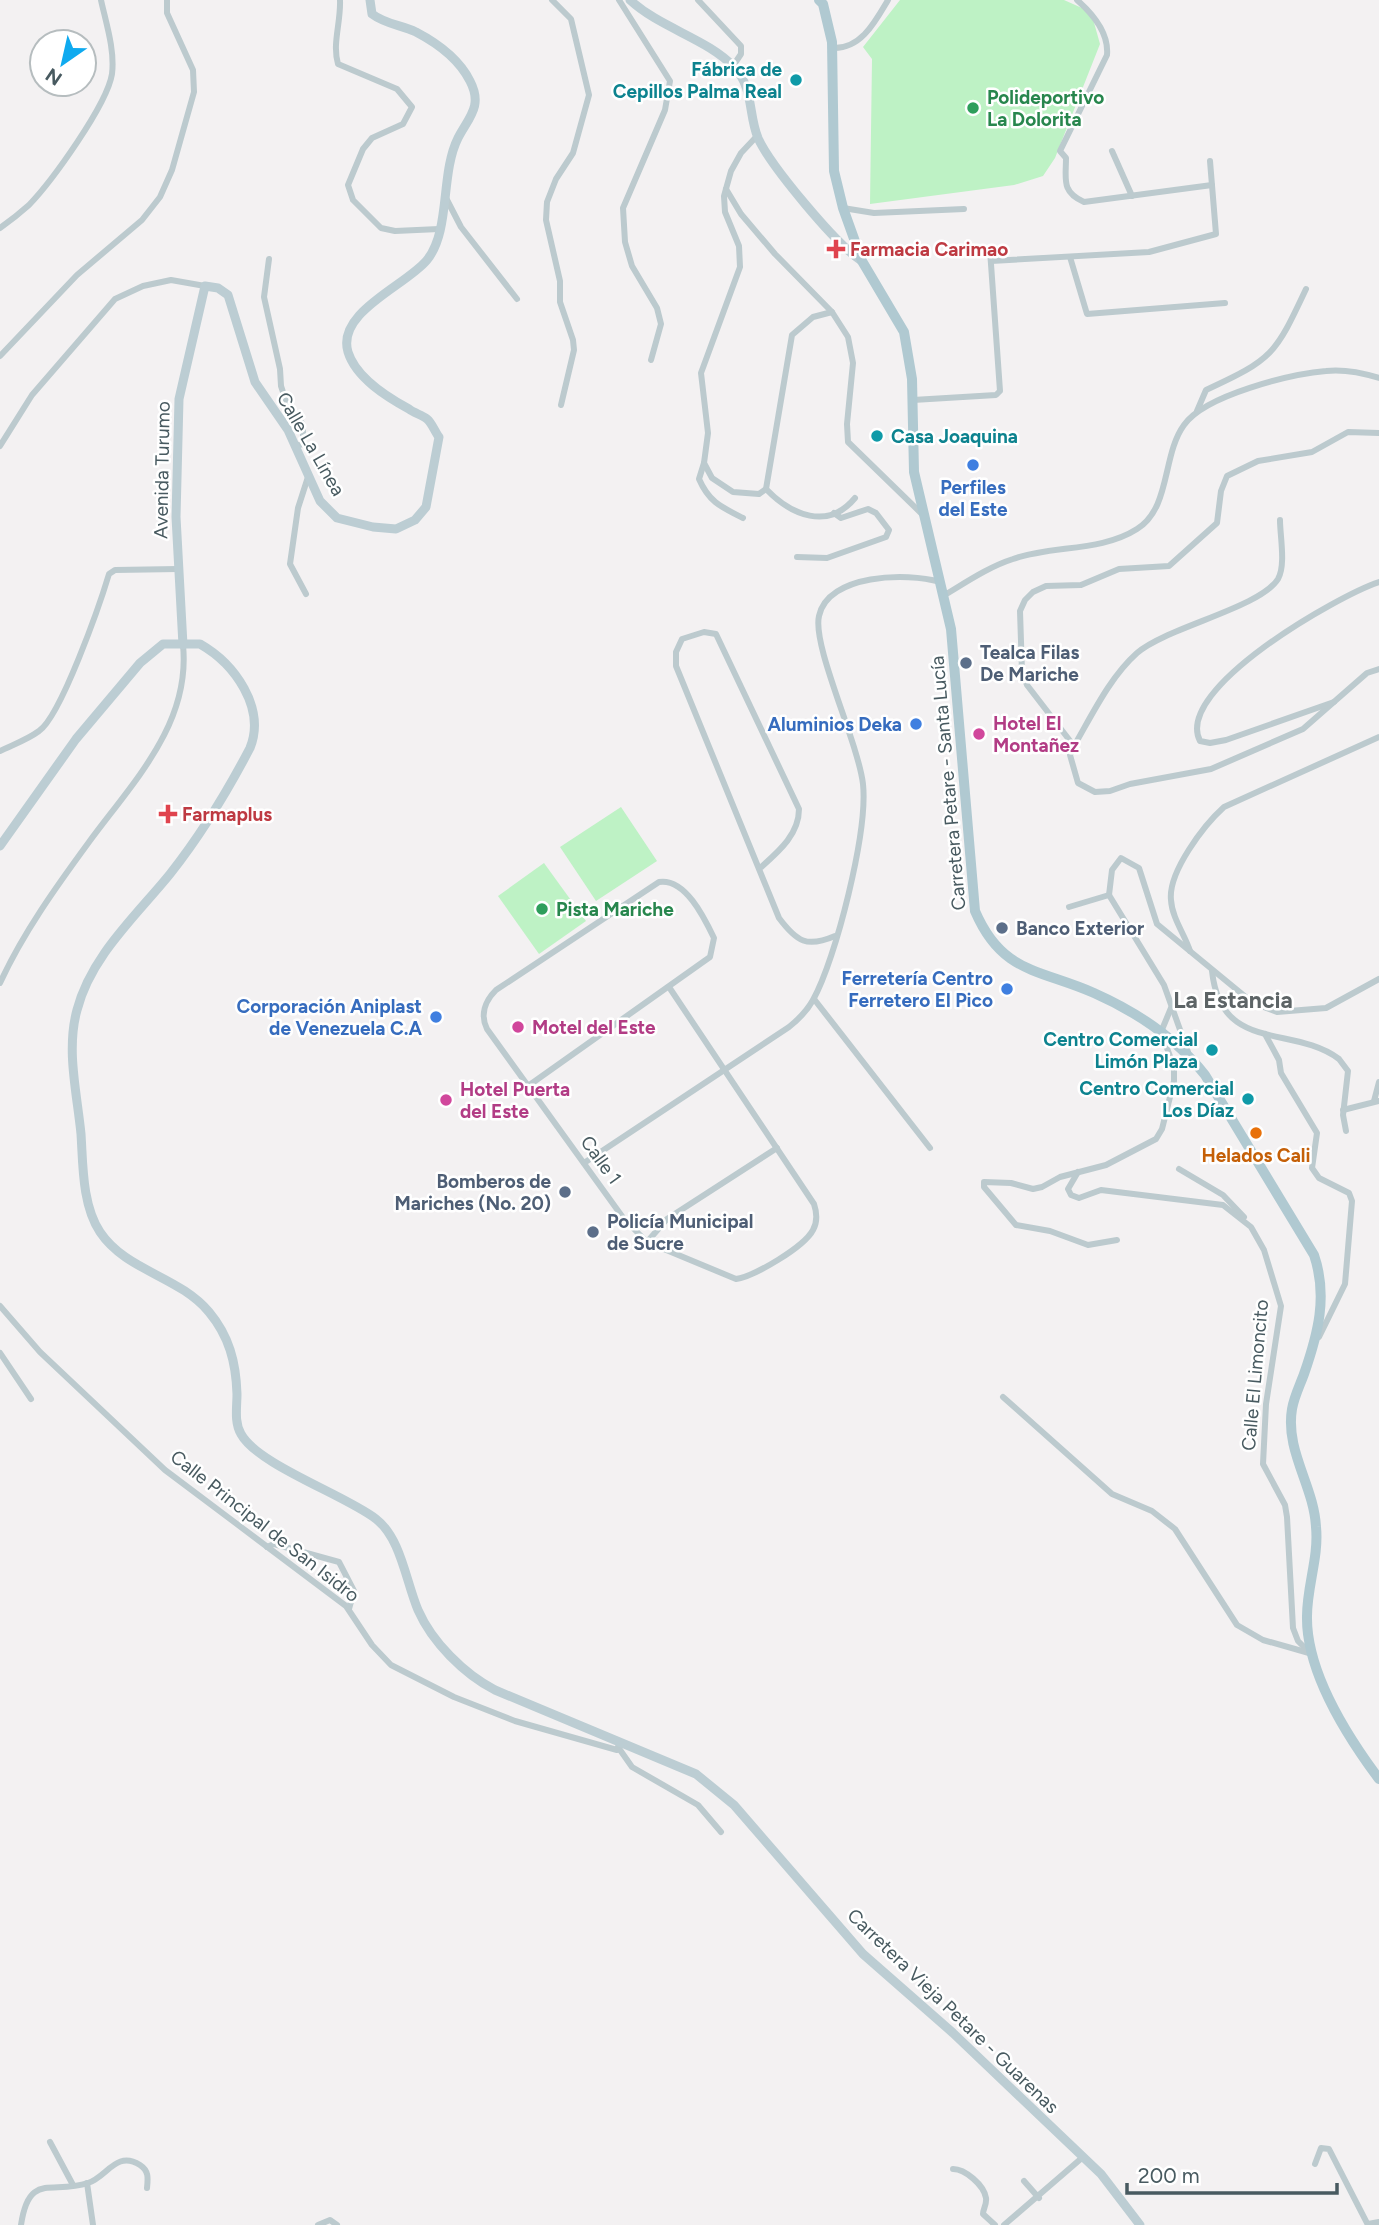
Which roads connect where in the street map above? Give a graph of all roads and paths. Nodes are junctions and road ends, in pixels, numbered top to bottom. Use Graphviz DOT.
graph roads {
  1 [pos="101,0"];
  2 [pos="167,0"];
  3 [pos="340,0"];
  4 [pos="370,0"];
  5 [pos="552,0"];
  6 [pos="620,0"];
  7 [pos="630,0"];
  8 [pos="698,0"];
  9 [pos="888,0"];
  10 [pos="1077,0"];
  11 [pos="823,1"];
  12 [pos="833,48"];
  13 [pos="733,65"];
  14 [pos="757,136"];
  15 [pos="1112,151"];
  16 [pos="1210,161"];
  17 [pos="1212,185"];
  18 [pos="726,189"];
  19 [pos="444,194"];
  20 [pos="1132,196"];
  21 [pos="843,208"];
  22 [pos="964,209"];
  23 [pos="0,228"];
  24 [pos="439,229"];
  25 [pos="990,250"];
  26 [pos="1069,257"];
  27 [pos="269,259"];
  28 [pos="862,261"];
  29 [pos="991,261"];
  30 [pos="205,286"];
  31 [pos="1306,289"];
  32 [pos="517,299"];
  33 [pos="1225,303"];
  34 [pos="831,312"];
  35 [pos="0,356"];
  36 [pos="651,360"];
  37 [pos="1379,378"];
  38 [pos="912,400"];
  39 [pos="561,405"];
  40 [pos="1197,411"];
  41 [pos="1379,433"];
  42 [pos="0,446"];
  43 [pos="295,446"];
  44 [pos="704,463"];
  45 [pos="308,477"];
  46 [pos="766,489"];
  47 [pos="855,498"];
  48 [pos="834,513"];
  49 [pos="924,516"];
  50 [pos="743,518"];
  51 [pos="1280,520"];
  52 [pos="797,556"];
  53 [pos="178,569"];
  54 [pos="940,582"];
  55 [pos="1379,582"];
  56 [pos="306,594"];
  57 [pos="943,596"];
  58 [pos="183,645"];
  59 [pos="1379,669"];
  60 [pos="1336,701"];
  61 [pos="1379,737"];
  62 [pos="1074,746"];
  63 [pos="0,751"];
  64 [pos="0,846"];
  65 [pos="760,869"];
  66 [pos="1109,895"];
  67 [pos="1069,907"];
  68 [pos="835,936"];
  69 [pos="1190,953"];
  70 [pos="1212,971"];
  71 [pos="1379,979"];
  72 [pos="0,983"];
  73 [pos="668,987"];
  74 [pos="814,999"];
  75 [pos="1171,1008"];
  76 [pos="1161,1032"];
  77 [pos="1265,1034"];
  78 [pos="1188,1054"];
  79 [pos="725,1069"];
  80 [pos="1379,1082"];
  81 [pos="528,1086"];
  82 [pos="1376,1101"];
  83 [pos="1343,1110"];
  84 [pos="1346,1131"];
  85 [pos="777,1148"];
  86 [pos="930,1148"];
  87 [pos="584,1163"];
  88 [pos="1179,1169"];
  89 [pos="1079,1172"];
  90 [pos="1251,1227"];
  91 [pos="1117,1240"];
  92 [pos="647,1242"];
  93 [pos="1,1309"];
  94 [pos="1314,1345"];
  95 [pos="0,1353"];
  96 [pos="1003,1396"];
  97 [pos="31,1399"];
  98 [pos="267,1547"];
  99 [pos="349,1609"];
  100 [pos="1311,1654"];
  101 [pos="618,1746"];
  102 [pos="1379,1779"];
  103 [pos="721,1832"];
  104 [pos="50,2142"];
  105 [pos="1083,2157"];
  106 [pos="1315,2164"];
  107 [pos="953,2169"];
  108 [pos="1024,2181"];
  109 [pos="87,2183"];
  110 [pos="73,2185"];
  111 [pos="147,2188"];
  112 [pos="1039,2198"];
  113 [pos="1379,2222"];
  114 [pos="1368,2224"];
  115 [pos="21,2225"];
  116 [pos="93,2225"];
  117 [pos="318,2225"];
  118 [pos="337,2225"];
  119 [pos="995,2225"];
  120 [pos="1004,2225"];
  121 [pos="1140,2225"];
  1 -- 23 [label="street"];
  2 -- 35 [label="street"];
  3 -- 24 [label="street"];
  4 -- 19 [label="main road, Calle La Línea"];
  5 -- 39 [label="street"];
  6 -- 36 [label="street"];
  7 -- 13 [label="main road"];
  8 -- 13 [label="street"];
  9 -- 12 [label="street"];
  10 -- 20 [label="street"];
  11 -- 12 [label="main road, Carretera Petare - Santa Lucía"];
  12 -- 21 [label="main road, Carretera Petare - Santa Lucía"];
  13 -- 14 [label="main road"];
  14 -- 18 [label="street"];
  14 -- 28 [label="main road"];
  15 -- 20 [label="street"];
  16 -- 17 [label="street"];
  17 -- 20 [label="street"];
  17 -- 26 [label="street"];
  18 -- 34 [label="street"];
  18 -- 44 [label="street"];
  19 -- 24 [label="main road, Calle La Línea"];
  19 -- 32 [label="street"];
  21 -- 22 [label="street"];
  21 -- 28 [label="main road, Carretera Petare - Santa Lucía"];
  24 -- 45 [label="main road, Calle La Línea"];
  25 -- 29 [label="street"];
  26 -- 29 [label="street"];
  26 -- 33 [label="street"];
  27 -- 43 [label="street"];
  28 -- 38 [label="main road, Carretera Petare - Santa Lucía"];
  29 -- 38 [label="street"];
  30 -- 42 [label="street"];
  30 -- 43 [label="main road, Calle La Línea"];
  30 -- 53 [label="main road, Avenida Turumo"];
  31 -- 40 [label="street"];
  34 -- 46 [label="street"];
  34 -- 49 [label="street"];
  37 -- 40 [label="street"];
  38 -- 49 [label="main road, Carretera Petare - Santa Lucía"];
  40 -- 57 [label="street"];
  41 -- 62 [label="street"];
  43 -- 45 [label="main road, Calle La Línea"];
  44 -- 46 [label="street"];
  44 -- 50 [label="street"];
  45 -- 56 [label="street"];
  46 -- 48 [label="street"];
  47 -- 48 [label="street"];
  48 -- 52 [label="street"];
  49 -- 54 [label="main road, Carretera Petare - Santa Lucía"];
  51 -- 62 [label="street"];
  53 -- 58 [label="main road, Avenida Turumo"];
  53 -- 63 [label="street"];
  54 -- 57 [label="main road, Carretera Petare - Santa Lucía"];
  54 -- 68 [label="street"];
  55 -- 60 [label="street"];
  57 -- 76 [label="main road, Carretera Petare - Santa Lucía"];
  58 -- 64 [label="main road"];
  58 -- 72 [label="street"];
  58 -- 101 [label="main road, Carretera Vieja Petare - Guarenas"];
  59 -- 60 [label="street"];
  60 -- 62 [label="street"];
  61 -- 69 [label="street"];
  65 -- 65 [label="street"];
  65 -- 68 [label="street"];
  66 -- 67 [label="street"];
  66 -- 69 [label="street"];
  66 -- 75 [label="street"];
  68 -- 74 [label="street"];
  69 -- 70 [label="street"];
  70 -- 71 [label="street"];
  70 -- 77 [label="street"];
  73 -- 79 [label="street, Calle 1"];
  73 -- 81 [label="street"];
  73 -- 81 [label="street, Calle 1"];
  74 -- 79 [label="street"];
  74 -- 86 [label="street"];
  75 -- 76 [label="street"];
  75 -- 78 [label="street"];
  76 -- 78 [label="main road, Carretera Petare - Santa Lucía"];
  76 -- 89 [label="street"];
  77 -- 83 [label="street"];
  77 -- 94 [label="street"];
  78 -- 94 [label="main road, Carretera Petare - Santa Lucía"];
  79 -- 85 [label="street, Calle 1"];
  79 -- 87 [label="street"];
  80 -- 82 [label="street"];
  81 -- 87 [label="street, Calle 1"];
  82 -- 83 [label="street"];
  83 -- 84 [label="street"];
  85 -- 92 [label="street"];
  85 -- 92 [label="street, Calle 1"];
  87 -- 92 [label="street, Calle 1"];
  88 -- 90 [label="street"];
  89 -- 90 [label="street, Calle El Limoncito"];
  89 -- 91 [label="street"];
  90 -- 100 [label="street, Calle El Limoncito"];
  93 -- 98 [label="street, Calle Principal de San Isidro"];
  94 -- 100 [label="main road, Carretera Petare - Santa Lucía"];
  95 -- 97 [label="street"];
  96 -- 100 [label="street"];
  98 -- 99 [label="street, Calle Principal de San Isidro"];
  98 -- 99 [label="street"];
  99 -- 101 [label="street, Calle Principal de San Isidro"];
  100 -- 102 [label="main road, Carretera Petare - Santa Lucía"];
  101 -- 103 [label="street"];
  101 -- 105 [label="main road, Carretera Vieja Petare - Guarenas"];
  104 -- 110 [label="street"];
  105 -- 112 [label="street"];
  105 -- 121 [label="main road, Carretera Vieja Petare - Guarenas"];
  106 -- 114 [label="street"];
  107 -- 119 [label="street"];
  108 -- 112 [label="street"];
  109 -- 110 [label="street"];
  109 -- 111 [label="street"];
  109 -- 116 [label="street"];
  110 -- 115 [label="street"];
  112 -- 120 [label="street"];
  113 -- 114 [label="street"];
  117 -- 118 [label="street"];
}
